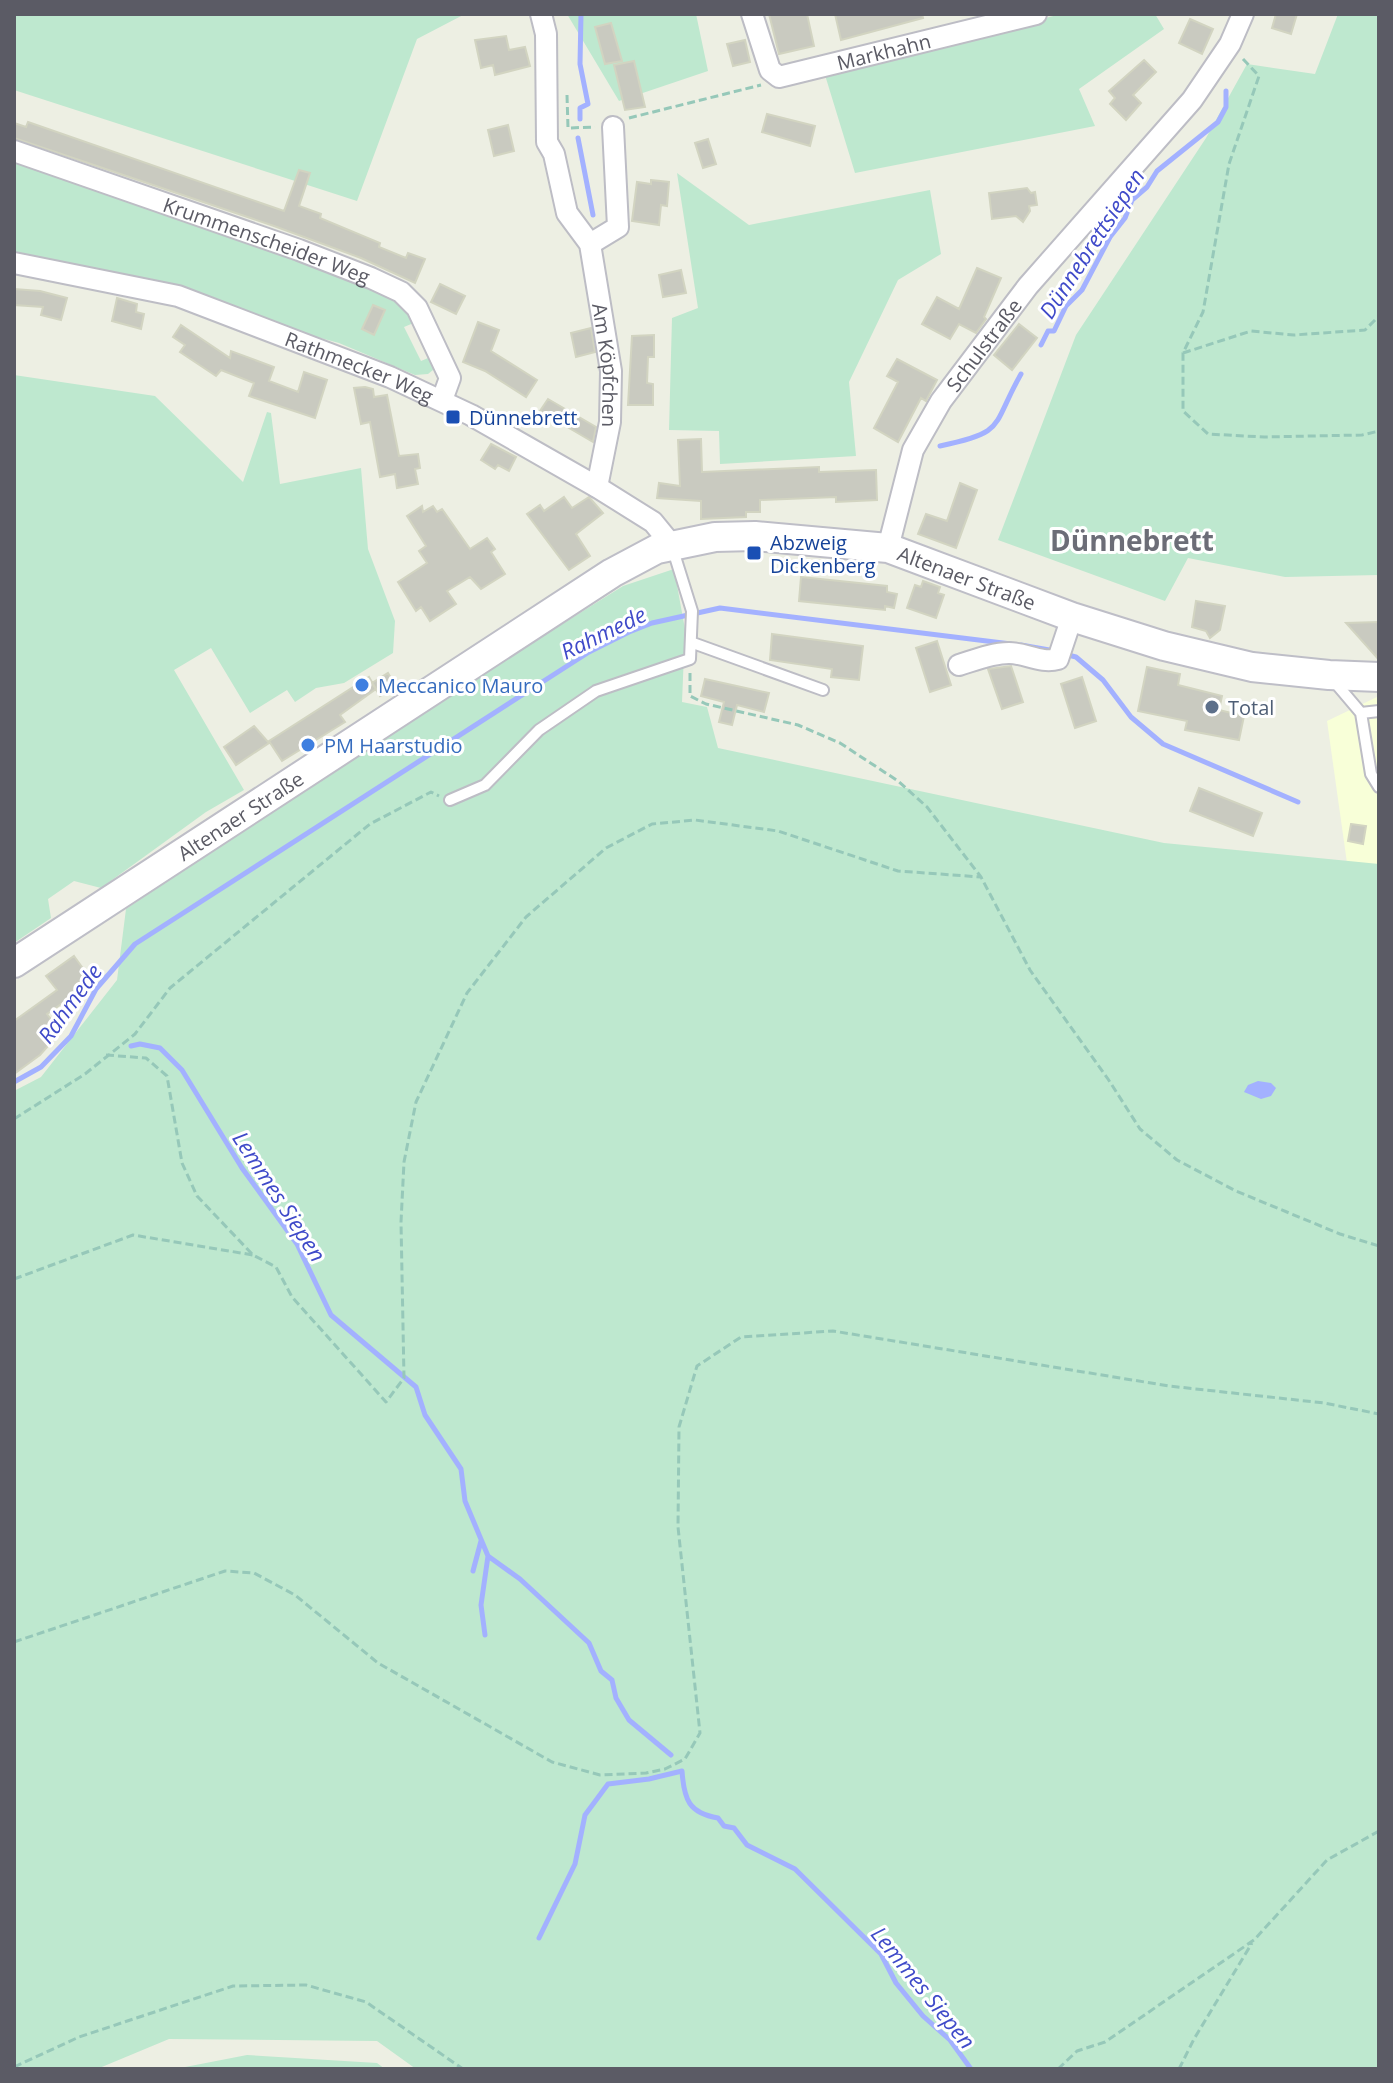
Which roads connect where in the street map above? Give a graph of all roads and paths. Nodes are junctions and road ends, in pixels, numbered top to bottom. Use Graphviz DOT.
graph roads {
  1 [pos="541,14"];
  2 [pos="752,14"];
  3 [pos="1036,14"];
  4 [pos="1243,14"];
  5 [pos="1230,44"];
  6 [pos="779,77"];
  7 [pos="566,81"];
  8 [pos="613,127"];
  9 [pos="14,151"];
  10 [pos="590,244"];
  11 [pos="14,263"];
  12 [pos="1379,316"];
  13 [pos="1183,353"];
  14 [pos="442,400"];
  15 [pos="1379,431"];
  16 [pos="597,487"];
  17 [pos="671,544"];
  18 [pos="888,548"];
  19 [pos="1072,617"];
  20 [pos="693,643"];
  21 [pos="690,659"];
  22 [pos="959,665"];
  23 [pos="1329,675"];
  24 [pos="1379,677"];
  25 [pos="823,690"];
  26 [pos="1379,711"];
  27 [pos="1361,713"];
  28 [pos="1379,787"];
  29 [pos="450,800"];
  30 [pos="981,877"];
  31 [pos="14,963"];
  32 [pos="106,1055"];
  33 [pos="14,1119"];
  34 [pos="1379,1246"];
  35 [pos="253,1255"];
  36 [pos="14,1279"];
  37 [pos="1379,1414"];
  38 [pos="14,1642"];
  39 [pos="1379,1831"];
  40 [pos="1254,1940"];
  41 [pos="14,2067"];
  42 [pos="463,2069"];
  43 [pos="1058,2069"];
  44 [pos="1179,2069"];
  1 -- 10 [label="street, Am Köpfchen"];
  2 -- 6 [label="street"];
  3 -- 6 [label="street, Markhahn"];
  4 -- 5 [label="street, Schulstraße"];
  5 -- 13 [label="path"];
  5 -- 18 [label="street, Schulstraße"];
  6 -- 8 [label="path"];
  7 -- 8 [label="path"];
  8 -- 10 [label="street"];
  9 -- 14 [label="street, Krummenscheider Weg"];
  10 -- 16 [label="street, Am Köpfchen"];
  11 -- 14 [label="street, Rathmecker Weg"];
  12 -- 13 [label="path"];
  13 -- 15 [label="path"];
  14 -- 16 [label="street, Rathmecker Weg"];
  16 -- 17 [label="street, Rathmecker Weg"];
  17 -- 18 [label="main road, Altenaer Straße"];
  17 -- 20 [label="lane"];
  17 -- 31 [label="main road, Altenaer Straße"];
  18 -- 19 [label="main road, Altenaer Straße"];
  19 -- 22 [label="street"];
  19 -- 23 [label="main road, Altenaer Straße"];
  20 -- 21 [label="lane"];
  20 -- 25 [label="lane"];
  21 -- 29 [label="lane"];
  21 -- 30 [label="path"];
  23 -- 24 [label="main road, Altenaer Straße"];
  23 -- 27 [label="lane"];
  26 -- 27 [label="lane"];
  27 -- 28 [label="lane"];
  29 -- 32 [label="path"];
  30 -- 34 [label="path"];
  30 -- 35 [label="path"];
  32 -- 33 [label="path"];
  32 -- 35 [label="path"];
  35 -- 36 [label="path"];
  37 -- 38 [label="path"];
  39 -- 40 [label="path"];
  40 -- 43 [label="path"];
  40 -- 44 [label="path"];
  41 -- 42 [label="path"];
}
